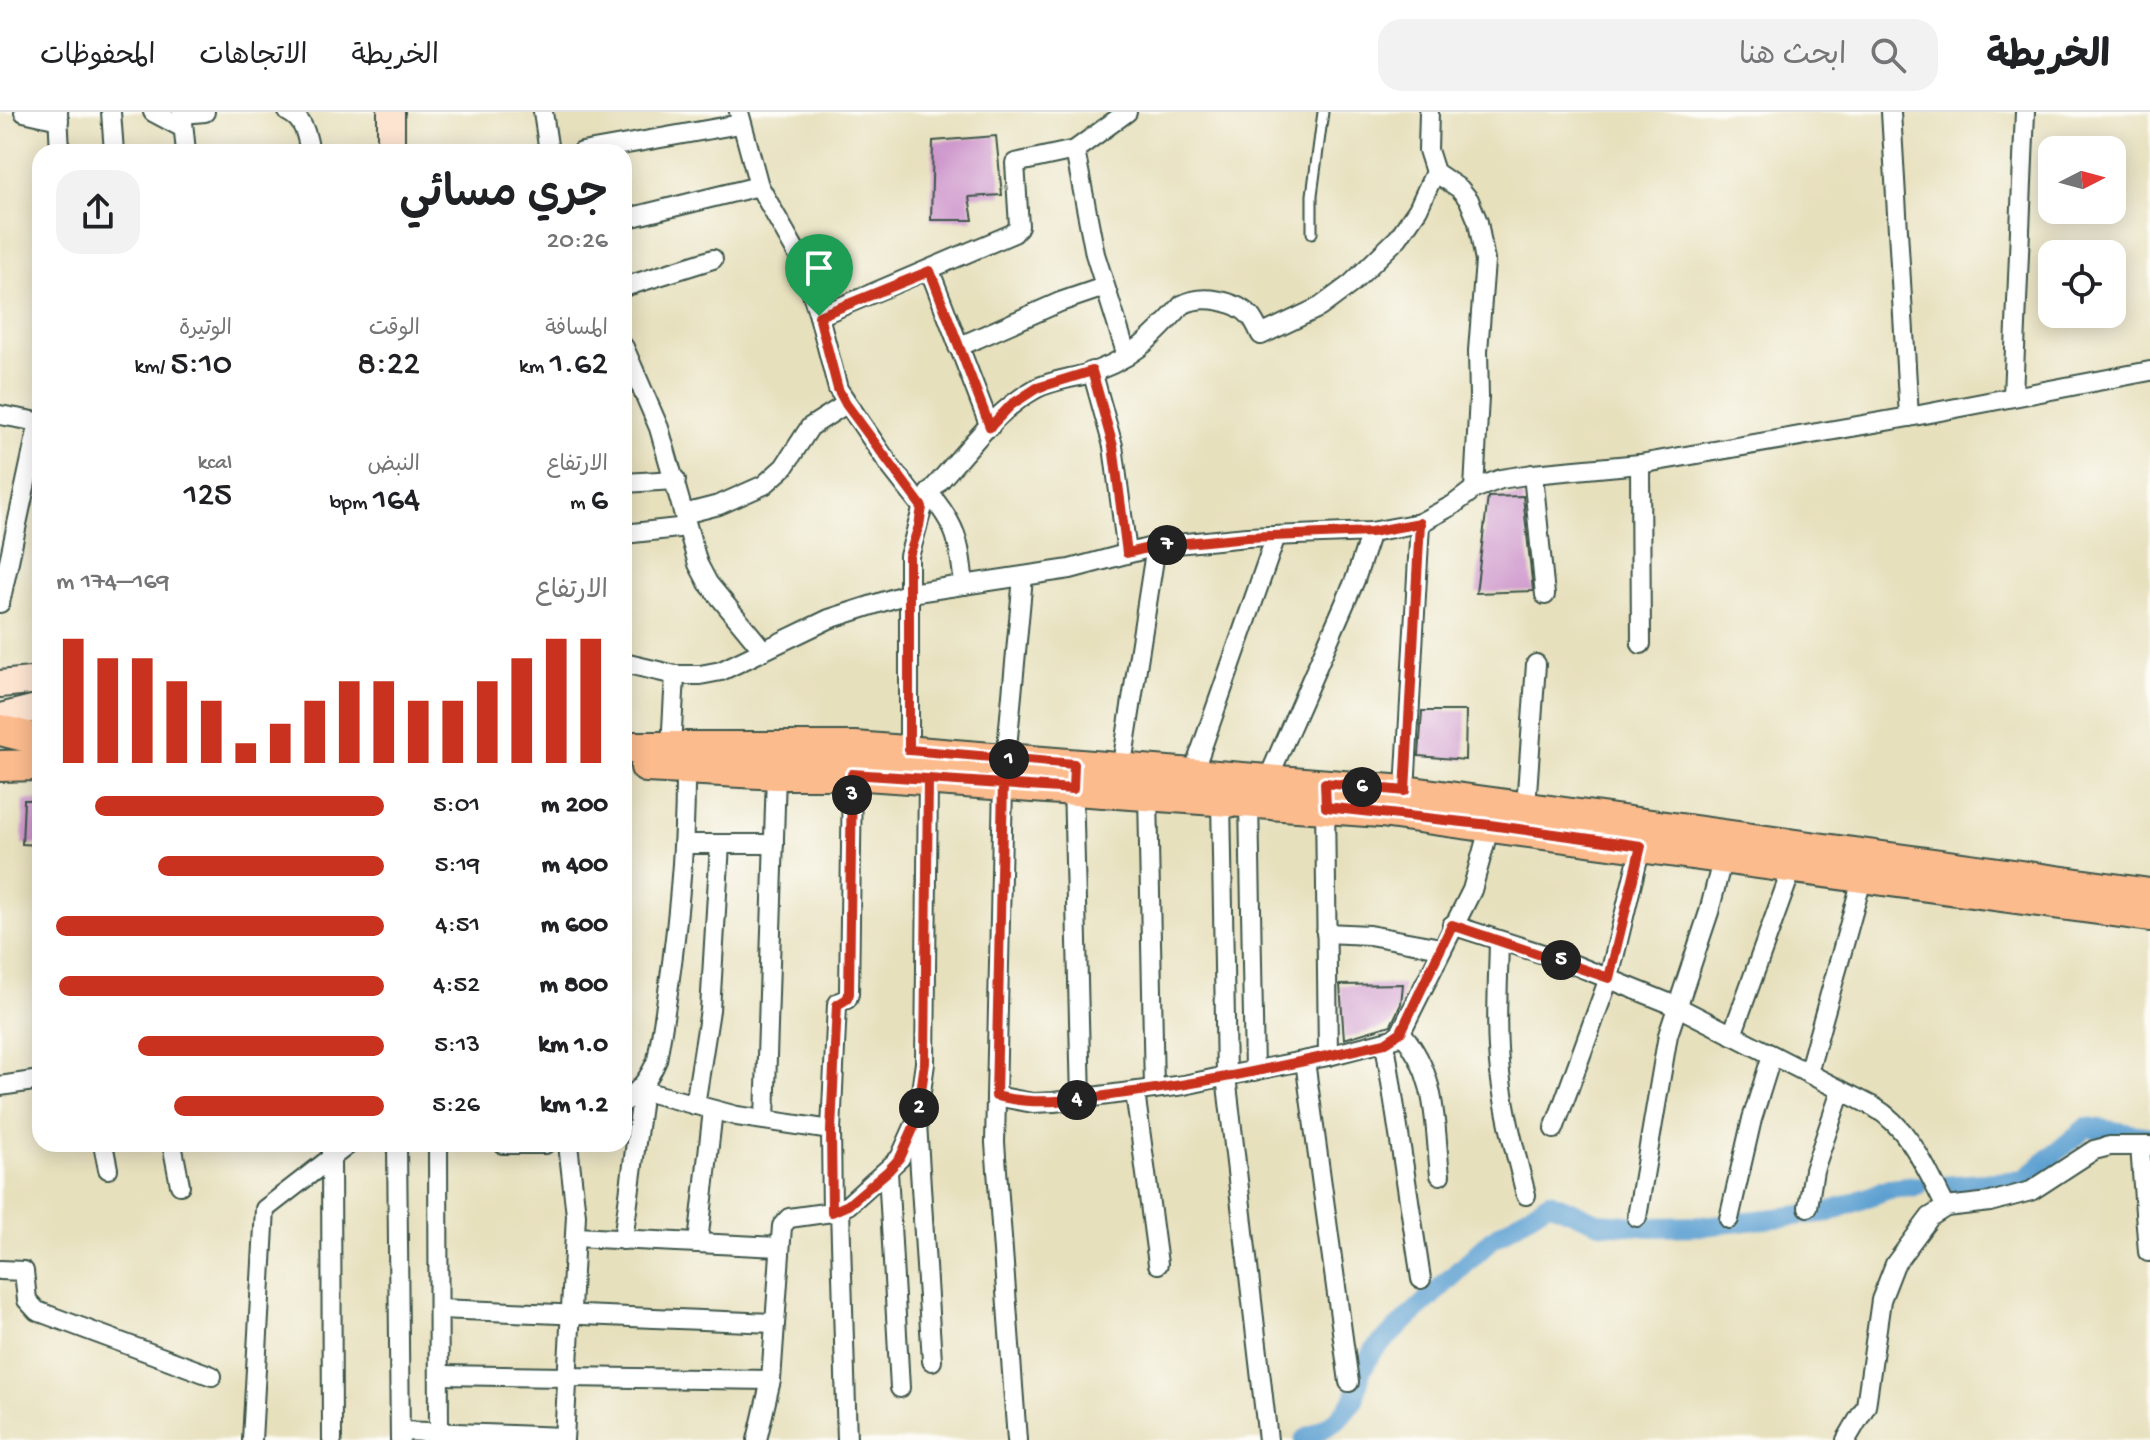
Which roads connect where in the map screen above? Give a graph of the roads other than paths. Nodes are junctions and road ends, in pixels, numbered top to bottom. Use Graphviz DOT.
graph roads {
  1 [pos="24,112"];
  2 [pos="111,112"];
  3 [pos="153,112"];
  4 [pos="205,112"];
  5 [pos="288,112"];
  6 [pos="391,112"];
  7 [pos="543,112"];
  8 [pos="1127,112"];
  9 [pos="1323,112"];
  10 [pos="1429,112"];
  11 [pos="1891,112"];
  12 [pos="2025,112"];
  13 [pos="59,116"];
  14 [pos="182,118"];
  15 [pos="740,118"];
  16 [pos="60,144"];
  17 [pos="113,144"];
  18 [pos="185,144"];
  19 [pos="309,144"];
  20 [pos="390,144"];
  21 [pos="548,144"];
  22 [pos="619,144"];
  23 [pos="1075,150"];
  24 [pos="1435,172"];
  25 [pos="759,186"];
  26 [pos="632,217"];
  27 [pos="1312,233"];
  28 [pos="713,259"];
  29 [pos="930,271"];
  30 [pos="632,284"];
  31 [pos="1104,287"];
  32 [pos="819,316"];
  33 [pos="958,347"];
  34 [pos="1127,356"];
  35 [pos="1092,371"];
  36 [pos="2150,371"];
  37 [pos="632,383"];
  38 [pos="2013,396"];
  39 [pos="846,404"];
  40 [pos="0,415"];
  41 [pos="1909,417"];
  42 [pos="32,418"];
  43 [pos="990,427"];
  44 [pos="32,456"];
  45 [pos="1640,464"];
  46 [pos="1533,474"];
  47 [pos="676,480"];
  48 [pos="632,483"];
  49 [pos="1474,489"];
  50 [pos="925,500"];
  51 [pos="686,520"];
  52 [pos="1420,523"];
  53 [pos="632,532"];
  54 [pos="1371,532"];
  55 [pos="1276,536"];
  56 [pos="1156,546"];
  57 [pos="1127,553"];
  58 [pos="1023,577"];
  59 [pos="964,585"];
  60 [pos="910,593"];
  61 [pos="1545,595"];
  62 [pos="0,603"];
  63 [pos="1641,644"];
  64 [pos="763,650"];
  65 [pos="1536,664"];
  66 [pos="632,665"];
  67 [pos="675,675"];
  68 [pos="32,681"];
  69 [pos="0,684"];
  70 [pos="32,709"];
  71 [pos="0,717"];
  72 [pos="0,730"];
  73 [pos="32,738"];
  74 [pos="632,749"];
  75 [pos="909,750"];
  76 [pos="678,758"];
  77 [pos="32,765"];
  78 [pos="0,766"];
  79 [pos="632,766"];
  80 [pos="1005,772"];
  81 [pos="1193,773"];
  82 [pos="776,774"];
  83 [pos="852,774"];
  84 [pos="1073,777"];
  85 [pos="928,779"];
  86 [pos="1129,785"];
  87 [pos="1405,791"];
  88 [pos="1246,794"];
  89 [pos="1325,795"];
  90 [pos="1526,807"];
  91 [pos="1490,825"];
  92 [pos="685,844"];
  93 [pos="720,844"];
  94 [pos="774,844"];
  95 [pos="1641,846"];
  96 [pos="1723,857"];
  97 [pos="1793,866"];
  98 [pos="1863,876"];
  99 [pos="2150,894"];
  100 [pos="2150,916"];
  101 [pos="1452,925"];
  102 [pos="1326,933"];
  103 [pos="1499,942"];
  104 [pos="1441,948"];
  105 [pos="1609,978"];
  106 [pos="1676,1006"];
  107 [pos="1732,1035"];
  108 [pos="1393,1038"];
  109 [pos="1772,1055"];
  110 [pos="1328,1056"];
  111 [pos="1305,1061"];
  112 [pos="1254,1071"];
  113 [pos="1808,1073"];
  114 [pos="1226,1076"];
  115 [pos="32,1081"];
  116 [pos="0,1086"];
  117 [pos="640,1090"];
  118 [pos="1145,1091"];
  119 [pos="1841,1091"];
  120 [pos="632,1096"];
  121 [pos="996,1096"];
  122 [pos="1081,1099"];
  123 [pos="704,1107"];
  124 [pos="765,1120"];
  125 [pos="917,1120"];
  126 [pos="1554,1129"];
  127 [pos="831,1130"];
  128 [pos="2145,1146"];
  129 [pos="105,1152"];
  130 [pos="174,1152"];
  131 [pos="330,1152"];
  132 [pos="331,1152"];
  133 [pos="397,1152"];
  134 [pos="438,1152"];
  135 [pos="569,1152"];
  136 [pos="108,1169"];
  137 [pos="888,1171"];
  138 [pos="1440,1175"];
  139 [pos="180,1185"];
  140 [pos="1526,1195"];
  141 [pos="1808,1207"];
  142 [pos="1946,1207"];
  143 [pos="836,1211"];
  144 [pos="1637,1217"];
  145 [pos="1729,1219"];
  146 [pos="575,1237"];
  147 [pos="623,1240"];
  148 [pos="698,1243"];
  149 [pos="780,1247"];
  150 [pos="2148,1252"];
  151 [pos="1158,1264"];
  152 [pos="0,1270"];
  153 [pos="1421,1279"];
  154 [pos="439,1309"];
  155 [pos="570,1314"];
  156 [pos="775,1323"];
  157 [pos="932,1361"];
  158 [pos="439,1375"];
  159 [pos="212,1376"];
  160 [pos="567,1377"];
  161 [pos="771,1380"];
  162 [pos="1349,1382"];
  163 [pos="900,1388"];
  164 [pos="400,1436"];
  165 [pos="439,1436"];
  166 [pos="564,1439"];
  167 [pos="252,1440"];
  168 [pos="332,1440"];
  169 [pos="757,1440"];
  170 [pos="847,1440"];
  171 [pos="1017,1440"];
  172 [pos="1268,1440"];
  173 [pos="1846,1440"];
  1 -- 13 [label="street"];
  2 -- 17 [label="street"];
  3 -- 14 [label="street"];
  4 -- 14 [label="street"];
  5 -- 19 [label="street"];
  6 -- 20 [label="street"];
  7 -- 21 [label="street"];
  8 -- 23 [label="street"];
  9 -- 27 [label="lane"];
  10 -- 24 [label="street"];
  11 -- 41 [label="street"];
  12 -- 38 [label="street"];
  13 -- 16 [label="street"];
  14 -- 18 [label="street"];
  15 -- 22 [label="street"];
  15 -- 25 [label="street"];
  23 -- 29 [label="street"];
  23 -- 31 [label="street"];
  24 -- 34 [label="street"];
  24 -- 49 [label="street"];
  25 -- 26 [label="street"];
  25 -- 32 [label="street"];
  28 -- 30 [label="street"];
  29 -- 32 [label="street"];
  29 -- 33 [label="street"];
  31 -- 33 [label="street"];
  31 -- 34 [label="street"];
  32 -- 39 [label="street"];
  33 -- 43 [label="street"];
  34 -- 35 [label="street"];
  35 -- 43 [label="street"];
  35 -- 57 [label="street"];
  36 -- 38 [label="street"];
  37 -- 47 [label="street"];
  38 -- 41 [label="street"];
  39 -- 50 [label="street"];
  39 -- 51 [label="street"];
  40 -- 42 [label="street"];
  41 -- 45 [label="street"];
  43 -- 50 [label="street"];
  44 -- 62 [label="street"];
  45 -- 46 [label="street"];
  45 -- 63 [label="street"];
  46 -- 49 [label="street"];
  46 -- 61 [label="street"];
  47 -- 48 [label="street"];
  47 -- 51 [label="street"];
  49 -- 52 [label="street"];
  50 -- 59 [label="street"];
  50 -- 60 [label="street"];
  51 -- 53 [label="street"];
  51 -- 64 [label="street"];
  52 -- 54 [label="street"];
  52 -- 87 [label="street"];
  54 -- 55 [label="street"];
  54 -- 88 [label="street"];
  55 -- 56 [label="street"];
  55 -- 81 [label="street"];
  56 -- 57 [label="street"];
  56 -- 86 [label="street"];
  57 -- 58 [label="street"];
  58 -- 59 [label="street"];
  58 -- 80 [label="street"];
  59 -- 60 [label="street"];
  60 -- 64 [label="street"];
  60 -- 75 [label="street"];
  64 -- 67 [label="street"];
  65 -- 90 [label="street"];
  66 -- 67 [label="street"];
  67 -- 76 [label="street"];
  68 -- 69 [label="street"];
  70 -- 71 [label="street"];
  72 -- 73 [label="main road"];
  74 -- 76 [label="main road"];
  75 -- 76 [label="main road"];
  75 -- 80 [label="main road"];
  76 -- 79 [label="main road"];
  76 -- 82 [label="main road"];
  76 -- 92 [label="street"];
  77 -- 78 [label="main road"];
  80 -- 84 [label="main road"];
  80 -- 85 [label="main road"];
  80 -- 121 [label="street"];
  81 -- 86 [label="main road"];
  81 -- 88 [label="main road"];
  82 -- 83 [label="main road"];
  82 -- 94 [label="street"];
  83 -- 85 [label="main road"];
  83 -- 127 [label="street"];
  84 -- 86 [label="main road"];
  84 -- 122 [label="street"];
  85 -- 125 [label="street"];
  86 -- 88 [label="main road"];
  86 -- 118 [label="street"];
  87 -- 89 [label="main road"];
  87 -- 90 [label="main road"];
  88 -- 89 [label="main road"];
  88 -- 112 [label="street"];
  88 -- 114 [label="street"];
  89 -- 91 [label="main road"];
  89 -- 102 [label="street"];
  90 -- 99 [label="main road"];
  91 -- 95 [label="main road"];
  91 -- 101 [label="street"];
  92 -- 93 [label="street"];
  92 -- 117 [label="street"];
  93 -- 94 [label="street"];
  93 -- 123 [label="street"];
  94 -- 124 [label="street"];
  95 -- 96 [label="main road"];
  95 -- 105 [label="street"];
  96 -- 97 [label="main road"];
  96 -- 106 [label="street"];
  97 -- 98 [label="main road"];
  97 -- 107 [label="street"];
  98 -- 100 [label="main road"];
  98 -- 113 [label="street"];
  101 -- 103 [label="street"];
  101 -- 104 [label="street"];
  102 -- 104 [label="street"];
  102 -- 110 [label="street"];
  103 -- 105 [label="street"];
  103 -- 140 [label="street"];
  104 -- 108 [label="street"];
  105 -- 106 [label="street"];
  105 -- 126 [label="street"];
  106 -- 107 [label="street"];
  106 -- 144 [label="street"];
  107 -- 109 [label="street"];
  108 -- 110 [label="street"];
  108 -- 138 [label="street"];
  108 -- 153 [label="street"];
  109 -- 113 [label="street"];
  109 -- 145 [label="street"];
  110 -- 111 [label="street"];
  111 -- 112 [label="street"];
  111 -- 162 [label="street"];
  112 -- 114 [label="street"];
  113 -- 119 [label="street"];
  114 -- 118 [label="street"];
  114 -- 172 [label="street"];
  115 -- 116 [label="street"];
  117 -- 120 [label="street"];
  117 -- 123 [label="street"];
  117 -- 147 [label="street"];
  118 -- 122 [label="street"];
  118 -- 151 [label="street"];
  119 -- 141 [label="street"];
  119 -- 142 [label="street"];
  121 -- 122 [label="street"];
  121 -- 171 [label="street"];
  123 -- 124 [label="street"];
  123 -- 148 [label="street"];
  124 -- 127 [label="street"];
  125 -- 137 [label="street"];
  125 -- 157 [label="street"];
  127 -- 143 [label="street"];
  128 -- 142 [label="street"];
  128 -- 150 [label="street"];
  129 -- 136 [label="street"];
  130 -- 139 [label="street"];
  131 -- 167 [label="street"];
  132 -- 168 [label="street"];
  133 -- 164 [label="street"];
  134 -- 154 [label="street"];
  135 -- 146 [label="street"];
  137 -- 143 [label="street"];
  137 -- 163 [label="street"];
  142 -- 173 [label="street"];
  143 -- 149 [label="street"];
  143 -- 170 [label="street"];
  146 -- 147 [label="street"];
  146 -- 155 [label="street"];
  147 -- 148 [label="street"];
  148 -- 149 [label="street"];
  149 -- 156 [label="street"];
  152 -- 159 [label="street"];
  154 -- 155 [label="street"];
  154 -- 158 [label="street"];
  155 -- 156 [label="street"];
  155 -- 160 [label="street"];
  156 -- 161 [label="street"];
  158 -- 160 [label="street"];
  158 -- 165 [label="street"];
  160 -- 161 [label="street"];
  160 -- 166 [label="street"];
  161 -- 169 [label="street"];
  164 -- 165 [label="street"];
  165 -- 166 [label="street"];
}
